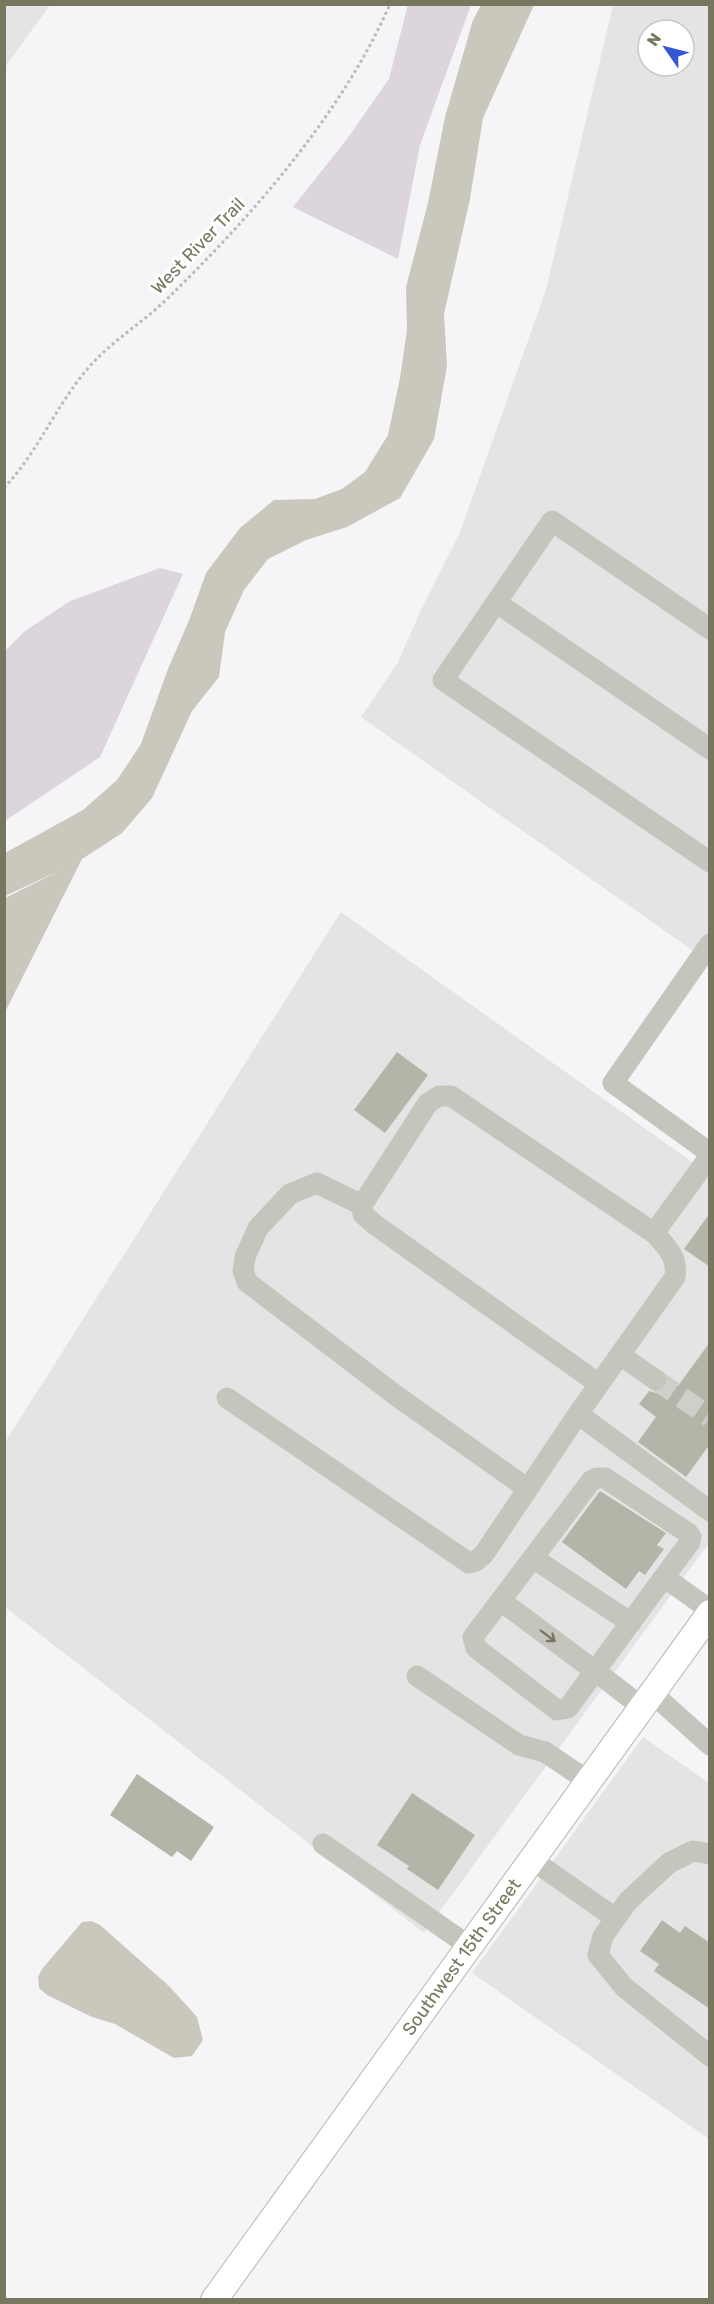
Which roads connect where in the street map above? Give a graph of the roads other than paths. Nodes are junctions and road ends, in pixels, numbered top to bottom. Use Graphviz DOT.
graph roads {
  1 [pos="496,603"];
  2 [pos="710,629"];
  3 [pos="710,749"];
  4 [pos="710,862"];
  5 [pos="710,945"];
  6 [pos="710,1154"];
  7 [pos="363,1205"];
  8 [pos="654,1233"];
  9 [pos="620,1355"];
  10 [pos="656,1380"];
  11 [pos="599,1384"];
  12 [pos="227,1398"];
  13 [pos="578,1414"];
  14 [pos="528,1489"];
  15 [pos="710,1511"];
  16 [pos="533,1558"];
  17 [pos="664,1577"];
  18 [pos="501,1601"];
  19 [pos="710,1611"];
  20 [pos="631,1623"];
  21 [pos="595,1671"];
  22 [pos="417,1676"];
  23 [pos="647,1700"];
  24 [pos="710,1745"];
  25 [pos="588,1781"];
  26 [pos="323,1844"];
  27 [pos="710,1854"];
  28 [pos="531,1859"];
  29 [pos="615,1918"];
  30 [pos="469,1946"];
  31 [pos="710,2056"];
  32 [pos="214,2300"];
  1 -- 2 [label="lane"];
  1 -- 3 [label="lane"];
  1 -- 4 [label="lane"];
  5 -- 6 [label="lane"];
  6 -- 8 [label="lane"];
  7 -- 8 [label="lane"];
  7 -- 11 [label="lane"];
  7 -- 14 [label="lane"];
  8 -- 9 [label="lane"];
  9 -- 10 [label="lane"];
  9 -- 11 [label="lane"];
  11 -- 13 [label="lane"];
  12 -- 14 [label="lane"];
  13 -- 14 [label="lane"];
  13 -- 15 [label="lane"];
  16 -- 17 [label="lane"];
  16 -- 18 [label="lane"];
  16 -- 20 [label="lane"];
  17 -- 19 [label="lane"];
  17 -- 20 [label="lane"];
  18 -- 21 [label="lane, one-way"];
  18 -- 21 [label="lane"];
  19 -- 23 [label="main road, Southwest 15th Street"];
  20 -- 21 [label="lane"];
  21 -- 23 [label="lane"];
  22 -- 25 [label="lane"];
  23 -- 24 [label="lane"];
  23 -- 25 [label="main road, Southwest 15th Street"];
  25 -- 28 [label="main road, Southwest 15th Street"];
  26 -- 30 [label="lane"];
  27 -- 29 [label="lane"];
  28 -- 29 [label="lane"];
  28 -- 30 [label="main road, Southwest 15th Street"];
  29 -- 31 [label="lane"];
  30 -- 32 [label="main road, Southwest 15th Street"];
}
